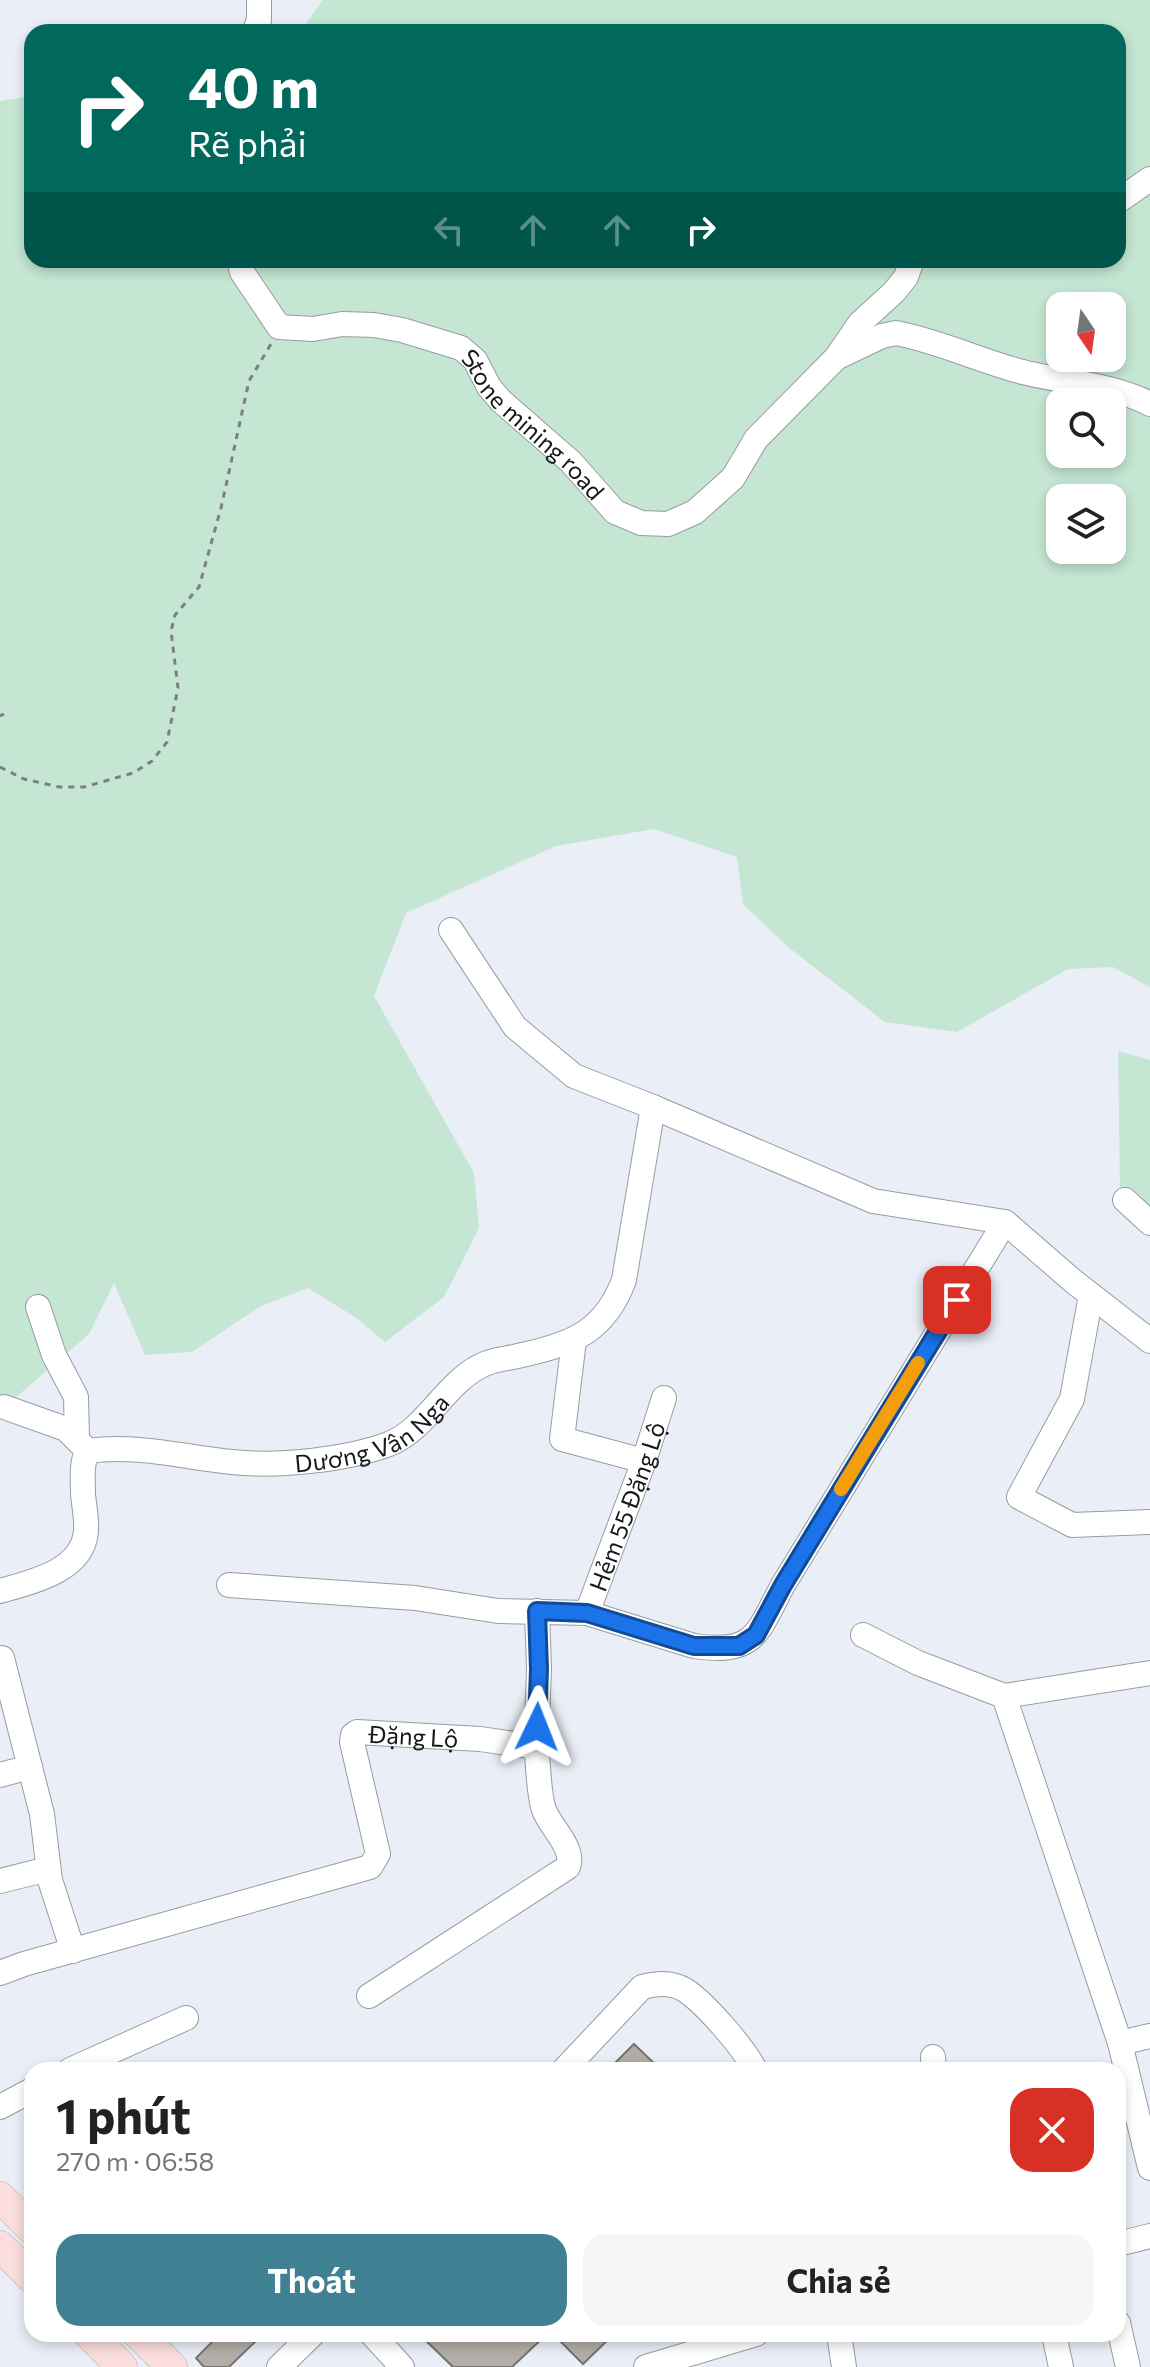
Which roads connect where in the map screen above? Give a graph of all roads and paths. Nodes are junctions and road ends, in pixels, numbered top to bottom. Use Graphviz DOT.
graph roads {
  1 [pos="259,0"];
  2 [pos="257,24"];
  3 [pos="1150,179"];
  4 [pos="1126,196"];
  5 [pos="241,268"];
  6 [pos="909,268"];
  7 [pos="279,327"];
  8 [pos="836,358"];
  9 [pos="1150,404"];
  10 [pos="0,767"];
  11 [pos="451,930"];
  12 [pos="653,1107"];
  13 [pos="1125,1200"];
  14 [pos="1005,1222"];
  15 [pos="1150,1223"];
  16 [pos="1091,1295"];
  17 [pos="38,1307"];
  18 [pos="574,1340"];
  19 [pos="1150,1341"];
  20 [pos="664,1398"];
  21 [pos="4,1407"];
  22 [pos="82,1445"];
  23 [pos="644,1461"];
  24 [pos="1150,1522"];
  25 [pos="229,1585"];
  26 [pos="0,1591"];
  27 [pos="537,1611"];
  28 [pos="587,1613"];
  29 [pos="863,1635"];
  30 [pos="2,1658"];
  31 [pos="1150,1673"];
  32 [pos="1004,1696"];
  33 [pos="536,1747"];
  34 [pos="30,1767"];
  35 [pos="0,1775"];
  36 [pos="48,1869"];
  37 [pos="0,1881"];
  38 [pos="73,1951"];
  39 [pos="0,1973"];
  40 [pos="369,1996"];
  41 [pos="186,2018"];
  42 [pos="1150,2036"];
  43 [pos="1120,2043"];
  44 [pos="88,2062"];
  45 [pos="572,2062"];
  46 [pos="751,2062"];
  47 [pos="1125,2062"];
  48 [pos="1126,2068"];
  49 [pos="24,2094"];
  50 [pos="0,2107"];
  51 [pos="1150,2168"];
  52 [pos="0,2197"];
  53 [pos="24,2221"];
  54 [pos="1150,2236"];
  55 [pos="1126,2242"];
  56 [pos="0,2246"];
  57 [pos="24,2270"];
  58 [pos="97,2342"];
  59 [pos="149,2342"];
  60 [pos="305,2342"];
  61 [pos="379,2342"];
  62 [pos="736,2342"];
  63 [pos="840,2342"];
  64 [pos="1056,2342"];
  65 [pos="1122,2342"];
  66 [pos="687,2361"];
  67 [pos="122,2367"];
  68 [pos="172,2367"];
  69 [pos="279,2367"];
  70 [pos="402,2367"];
  71 [pos="646,2367"];
  72 [pos="844,2367"];
  73 [pos="1061,2367"];
  74 [pos="1128,2367"];
  1 -- 2 [label="street"];
  3 -- 4 [label="street"];
  5 -- 7 [label="street"];
  6 -- 8 [label="street, Stone mining road"];
  7 -- 8 [label="street, Stone mining road"];
  7 -- 10 [label="path"];
  8 -- 9 [label="street, Stone mining road"];
  11 -- 12 [label="street"];
  12 -- 14 [label="street"];
  12 -- 18 [label="street, Dương Vân Nga"];
  13 -- 15 [label="street"];
  14 -- 16 [label="street"];
  14 -- 28 [label="street"];
  16 -- 19 [label="street"];
  16 -- 24 [label="street"];
  17 -- 22 [label="street"];
  18 -- 22 [label="street, Dương Vân Nga"];
  18 -- 23 [label="street"];
  20 -- 23 [label="street, Hẻm 55 Đặng Lộ"];
  21 -- 22 [label="street"];
  22 -- 26 [label="street"];
  23 -- 28 [label="street, Hẻm 55 Đặng Lộ"];
  25 -- 27 [label="street"];
  27 -- 28 [label="street"];
  27 -- 33 [label="street"];
  29 -- 32 [label="street"];
  30 -- 34 [label="street"];
  31 -- 32 [label="street"];
  32 -- 43 [label="street"];
  33 -- 38 [label="street, Đặng Lộ"];
  33 -- 40 [label="street"];
  34 -- 35 [label="street"];
  34 -- 36 [label="street"];
  36 -- 37 [label="street"];
  36 -- 38 [label="street"];
  38 -- 39 [label="street, Đặng Lộ"];
  41 -- 44 [label="street"];
  42 -- 43 [label="street"];
  43 -- 47 [label="street"];
  45 -- 46 [label="street"];
  48 -- 51 [label="street"];
  49 -- 50 [label="street"];
  52 -- 53 [label="main road"];
  54 -- 55 [label="street"];
  56 -- 57 [label="main road"];
  58 -- 67 [label="main road"];
  59 -- 68 [label="main road"];
  60 -- 69 [label="street"];
  61 -- 70 [label="street"];
  62 -- 66 [label="street"];
  63 -- 72 [label="street"];
  64 -- 73 [label="street"];
  65 -- 74 [label="street"];
  66 -- 71 [label="street"];
}
